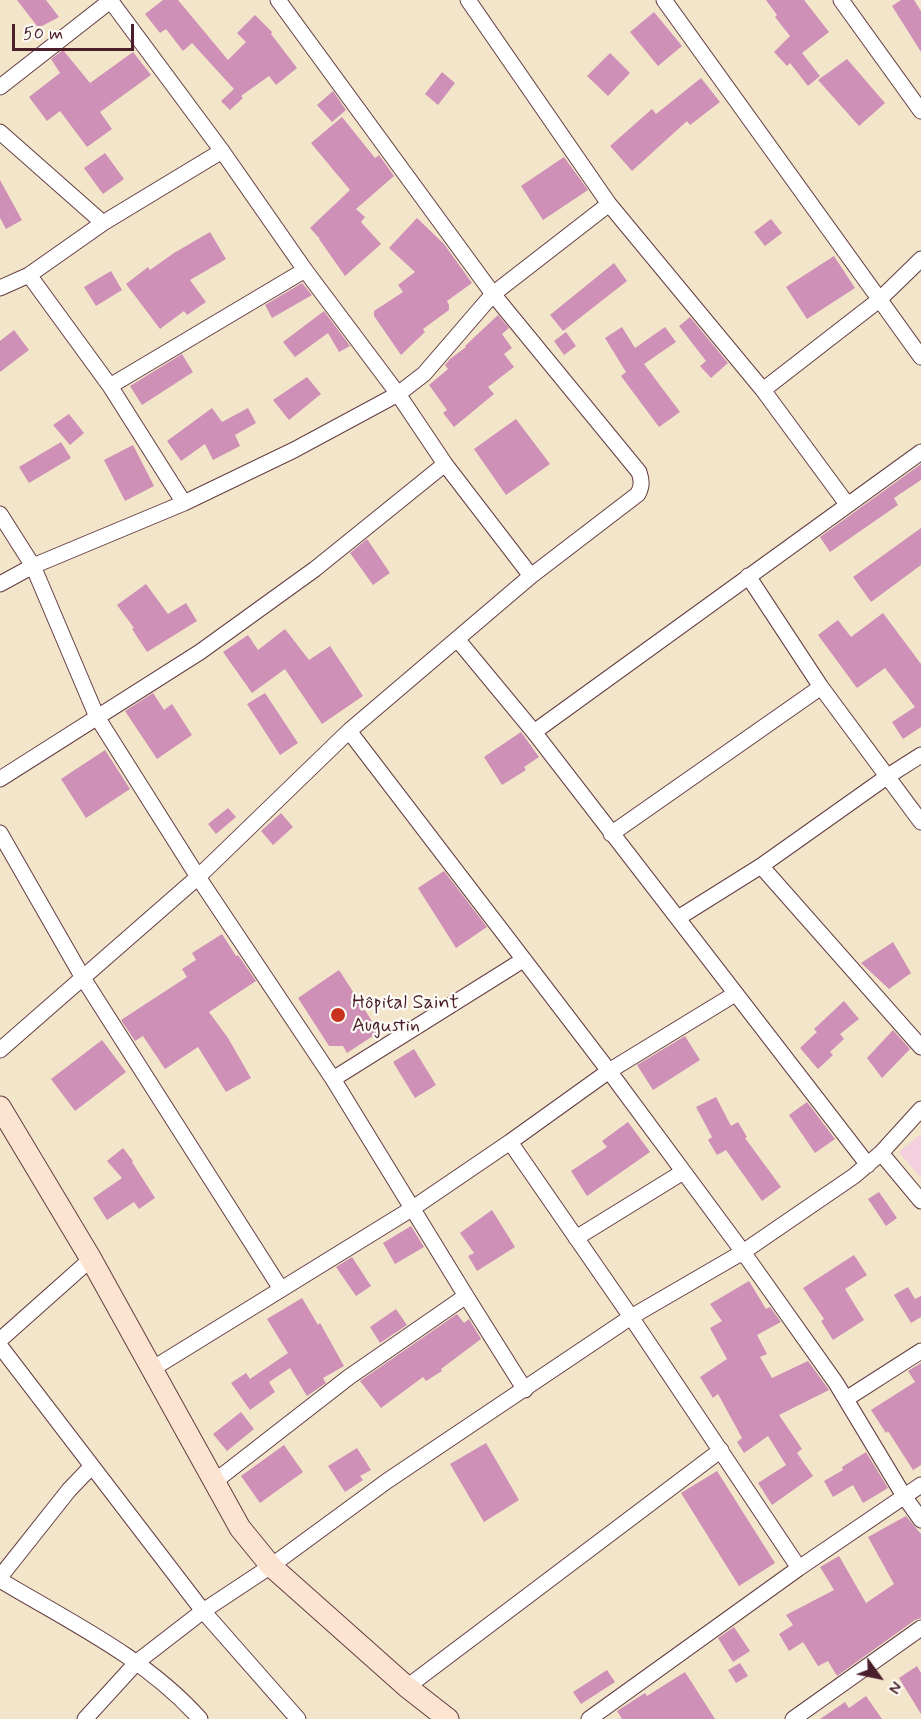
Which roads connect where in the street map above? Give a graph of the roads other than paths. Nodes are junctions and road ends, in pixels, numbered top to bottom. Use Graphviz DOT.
graph roads {
  1 [pos="110,0"];
  2 [pos="278,0"];
  3 [pos="468,0"];
  4 [pos="664,0"];
  5 [pos="841,0"];
  6 [pos="0,87"];
  7 [pos="921,111"];
  8 [pos="0,132"];
  9 [pos="222,151"];
  10 [pos="609,204"];
  11 [pos="103,223"];
  12 [pos="921,259"];
  13 [pos="305,270"];
  14 [pos="28,275"];
  15 [pos="0,288"];
  16 [pos="493,294"];
  17 [pos="879,300"];
  18 [pos="921,357"];
  19 [pos="110,386"];
  20 [pos="763,390"];
  21 [pos="398,394"];
  22 [pos="921,452"];
  23 [pos="445,464"];
  24 [pos="184,503"];
  25 [pos="847,504"];
  26 [pos="0,514"];
  27 [pos="33,566"];
  28 [pos="531,576"];
  29 [pos="748,576"];
  30 [pos="0,584"];
  31 [pos="457,639"];
  32 [pos="821,687"];
  33 [pos="98,717"];
  34 [pos="350,731"];
  35 [pos="534,732"];
  36 [pos="921,755"];
  37 [pos="888,776"];
  38 [pos="0,779"];
  39 [pos="921,822"];
  40 [pos="0,832"];
  41 [pos="611,834"];
  42 [pos="761,866"];
  43 [pos="198,877"];
  44 [pos="678,918"];
  45 [pos="523,960"];
  46 [pos="83,978"];
  47 [pos="735,994"];
  48 [pos="921,1047"];
  49 [pos="0,1050"];
  50 [pos="609,1071"];
  51 [pos="333,1079"];
  52 [pos="0,1107"];
  53 [pos="921,1109"];
  54 [pos="510,1143"];
  55 [pos="881,1153"];
  56 [pos="868,1166"];
  57 [pos="683,1172"];
  58 [pos="921,1201"];
  59 [pos="413,1208"];
  60 [pos="576,1238"];
  61 [pos="743,1252"];
  62 [pos="91,1259"];
  63 [pos="280,1288"];
  64 [pos="466,1296"];
  65 [pos="631,1317"];
  66 [pos="0,1340"];
  67 [pos="0,1346"];
  68 [pos="921,1351"];
  69 [pos="152,1369"];
  70 [pos="525,1390"];
  71 [pos="846,1399"];
  72 [pos="721,1450"];
  73 [pos="91,1467"];
  74 [pos="214,1482"];
  75 [pos="921,1485"];
  76 [pos="904,1496"];
  77 [pos="921,1520"];
  78 [pos="271,1566"];
  79 [pos="799,1568"];
  80 [pos="0,1579"];
  81 [pos="203,1611"];
  82 [pos="921,1628"];
  83 [pos="137,1662"];
  84 [pos="407,1687"];
  85 [pos="85,1719"];
  86 [pos="200,1719"];
  87 [pos="298,1719"];
  88 [pos="448,1719"];
  89 [pos="589,1719"];
  90 [pos="793,1719"];
  1 -- 6 [label="street"];
  1 -- 9 [label="street"];
  2 -- 16 [label="street"];
  3 -- 10 [label="street"];
  4 -- 17 [label="street"];
  5 -- 7 [label="street"];
  8 -- 11 [label="street"];
  9 -- 11 [label="street"];
  9 -- 13 [label="street"];
  10 -- 16 [label="street"];
  10 -- 20 [label="street"];
  11 -- 14 [label="street"];
  12 -- 17 [label="street"];
  13 -- 19 [label="street"];
  13 -- 21 [label="street"];
  14 -- 15 [label="street"];
  14 -- 19 [label="street"];
  16 -- 21 [label="street"];
  16 -- 28 [label="street"];
  17 -- 18 [label="street"];
  17 -- 20 [label="street"];
  19 -- 24 [label="street"];
  20 -- 25 [label="street"];
  21 -- 23 [label="street"];
  21 -- 24 [label="street"];
  22 -- 25 [label="street"];
  23 -- 28 [label="street"];
  23 -- 33 [label="street"];
  24 -- 27 [label="street"];
  25 -- 29 [label="street"];
  26 -- 27 [label="street"];
  27 -- 30 [label="street"];
  27 -- 33 [label="street"];
  28 -- 31 [label="street"];
  29 -- 32 [label="street"];
  29 -- 35 [label="street"];
  31 -- 34 [label="street"];
  31 -- 35 [label="street"];
  32 -- 37 [label="street"];
  32 -- 41 [label="street"];
  33 -- 38 [label="street"];
  33 -- 43 [label="street"];
  34 -- 43 [label="street"];
  34 -- 45 [label="street"];
  35 -- 41 [label="street"];
  36 -- 37 [label="street"];
  37 -- 39 [label="street"];
  37 -- 42 [label="street"];
  40 -- 46 [label="street"];
  41 -- 44 [label="street"];
  42 -- 44 [label="street"];
  42 -- 48 [label="street"];
  43 -- 46 [label="street"];
  43 -- 51 [label="street"];
  44 -- 47 [label="street"];
  45 -- 50 [label="street"];
  45 -- 51 [label="street"];
  46 -- 49 [label="street"];
  46 -- 63 [label="street"];
  47 -- 50 [label="street"];
  47 -- 56 [label="street"];
  50 -- 54 [label="street"];
  50 -- 57 [label="street"];
  51 -- 59 [label="street"];
  52 -- 62 [label="main road"];
  53 -- 55 [label="street"];
  54 -- 59 [label="street"];
  54 -- 60 [label="street"];
  55 -- 56 [label="street"];
  55 -- 58 [label="street"];
  56 -- 61 [label="street"];
  57 -- 60 [label="street"];
  57 -- 61 [label="street"];
  59 -- 63 [label="street"];
  59 -- 64 [label="street"];
  60 -- 65 [label="street"];
  61 -- 65 [label="street"];
  61 -- 71 [label="street"];
  62 -- 66 [label="street"];
  62 -- 69 [label="main road"];
  63 -- 69 [label="street"];
  64 -- 70 [label="street"];
  64 -- 74 [label="street"];
  65 -- 70 [label="street"];
  65 -- 72 [label="street"];
  67 -- 73 [label="street"];
  68 -- 71 [label="street"];
  69 -- 74 [label="main road"];
  70 -- 78 [label="street"];
  71 -- 76 [label="street"];
  72 -- 79 [label="street"];
  72 -- 84 [label="street"];
  73 -- 80 [label="street"];
  73 -- 81 [label="street"];
  74 -- 78 [label="main road"];
  75 -- 76 [label="street"];
  76 -- 77 [label="street"];
  76 -- 79 [label="street"];
  78 -- 81 [label="street"];
  78 -- 84 [label="main road"];
  79 -- 89 [label="street"];
  80 -- 83 [label="street"];
  81 -- 83 [label="street"];
  81 -- 87 [label="street"];
  82 -- 90 [label="street"];
  83 -- 85 [label="street"];
  83 -- 86 [label="street"];
  84 -- 88 [label="main road"];
}
